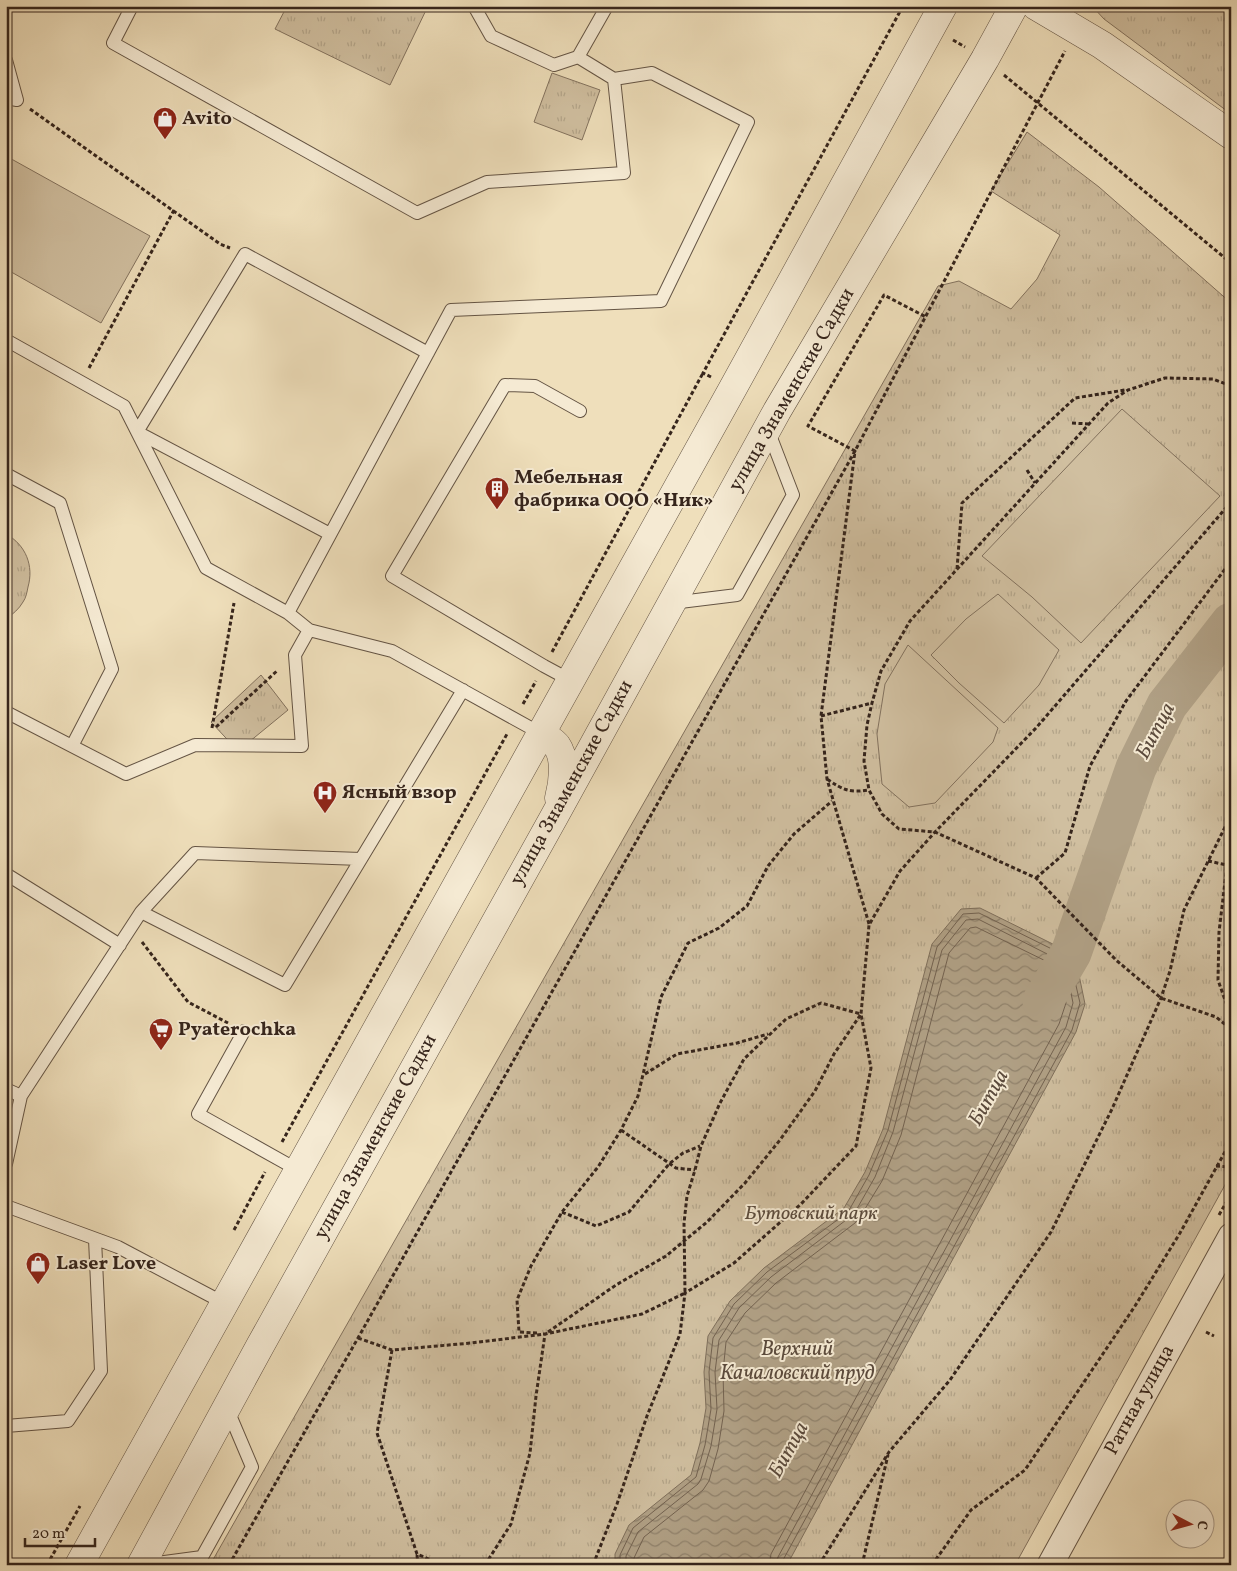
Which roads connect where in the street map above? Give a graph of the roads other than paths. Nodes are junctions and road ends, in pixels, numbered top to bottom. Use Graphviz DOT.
graph roads {
  1 [pos="132,6"];
  2 [pos="474,6"];
  3 [pos="607,6"];
  4 [pos="1014,6"];
  5 [pos="1036,6"];
  6 [pos="937,17"];
  7 [pos="578,57"];
  8 [pos="6,60"];
  9 [pos="614,79"];
  10 [pos="12,99"];
  11 [pos="1231,135"];
  12 [pos="6,340"];
  13 [pos="428,353"];
  14 [pos="580,411"];
  15 [pos="768,428"];
  16 [pos="137,432"];
  17 [pos="6,474"];
  18 [pos="330,534"];
  19 [pos="672,603"];
  20 [pos="288,613"];
  21 [pos="309,630"];
  22 [pos="570,680"];
  23 [pos="463,690"];
  24 [pos="6,712"];
  25 [pos="540,733"];
  26 [pos="72,746"];
  27 [pos="554,816"];
  28 [pos="361,859"];
  29 [pos="6,874"];
  30 [pos="141,912"];
  31 [pos="120,945"];
  32 [pos="244,1031"];
  33 [pos="6,1089"];
  34 [pos="21,1096"];
  35 [pos="6,1164"];
  36 [pos="298,1170"];
  37 [pos="6,1206"];
  38 [pos="1231,1236"];
  39 [pos="95,1239"];
  40 [pos="224,1303"];
  41 [pos="227,1408"];
  42 [pos="6,1426"];
  43 [pos="79,1565"];
  44 [pos="141,1565"];
  45 [pos="1050,1565"];
  1 -- 9 [label="lane"];
  2 -- 7 [label="lane"];
  3 -- 7 [label="lane"];
  4 -- 15 [label="street, улица Знаменские Садки"];
  5 -- 11 [label="street"];
  6 -- 22 [label="street"];
  7 -- 9 [label="lane"];
  8 -- 10 [label="lane"];
  9 -- 13 [label="lane"];
  12 -- 16 [label="lane"];
  13 -- 16 [label="lane"];
  13 -- 18 [label="lane"];
  14 -- 22 [label="lane"];
  15 -- 19 [label="street, улица Знаменские Садки"];
  15 -- 19 [label="lane"];
  16 -- 18 [label="lane"];
  16 -- 20 [label="lane"];
  17 -- 26 [label="lane"];
  18 -- 20 [label="lane"];
  19 -- 27 [label="street, улица Знаменские Садки"];
  20 -- 21 [label="lane"];
  21 -- 23 [label="lane"];
  21 -- 26 [label="lane"];
  22 -- 25 [label="street"];
  23 -- 25 [label="lane"];
  23 -- 28 [label="lane"];
  24 -- 26 [label="lane"];
  25 -- 27 [label="street"];
  25 -- 36 [label="street"];
  27 -- 41 [label="street, улица Знаменские Садки"];
  28 -- 30 [label="lane"];
  28 -- 30 [label="lane"];
  29 -- 31 [label="lane"];
  30 -- 31 [label="lane"];
  31 -- 34 [label="lane"];
  32 -- 36 [label="lane"];
  33 -- 34 [label="lane"];
  34 -- 35 [label="lane"];
  36 -- 40 [label="street"];
  37 -- 39 [label="lane"];
  38 -- 45 [label="street, Ратная улица"];
  39 -- 40 [label="lane"];
  39 -- 42 [label="lane"];
  40 -- 43 [label="street"];
  41 -- 44 [label="street, улица Знаменские Садки"];
  41 -- 44 [label="lane"];
}
